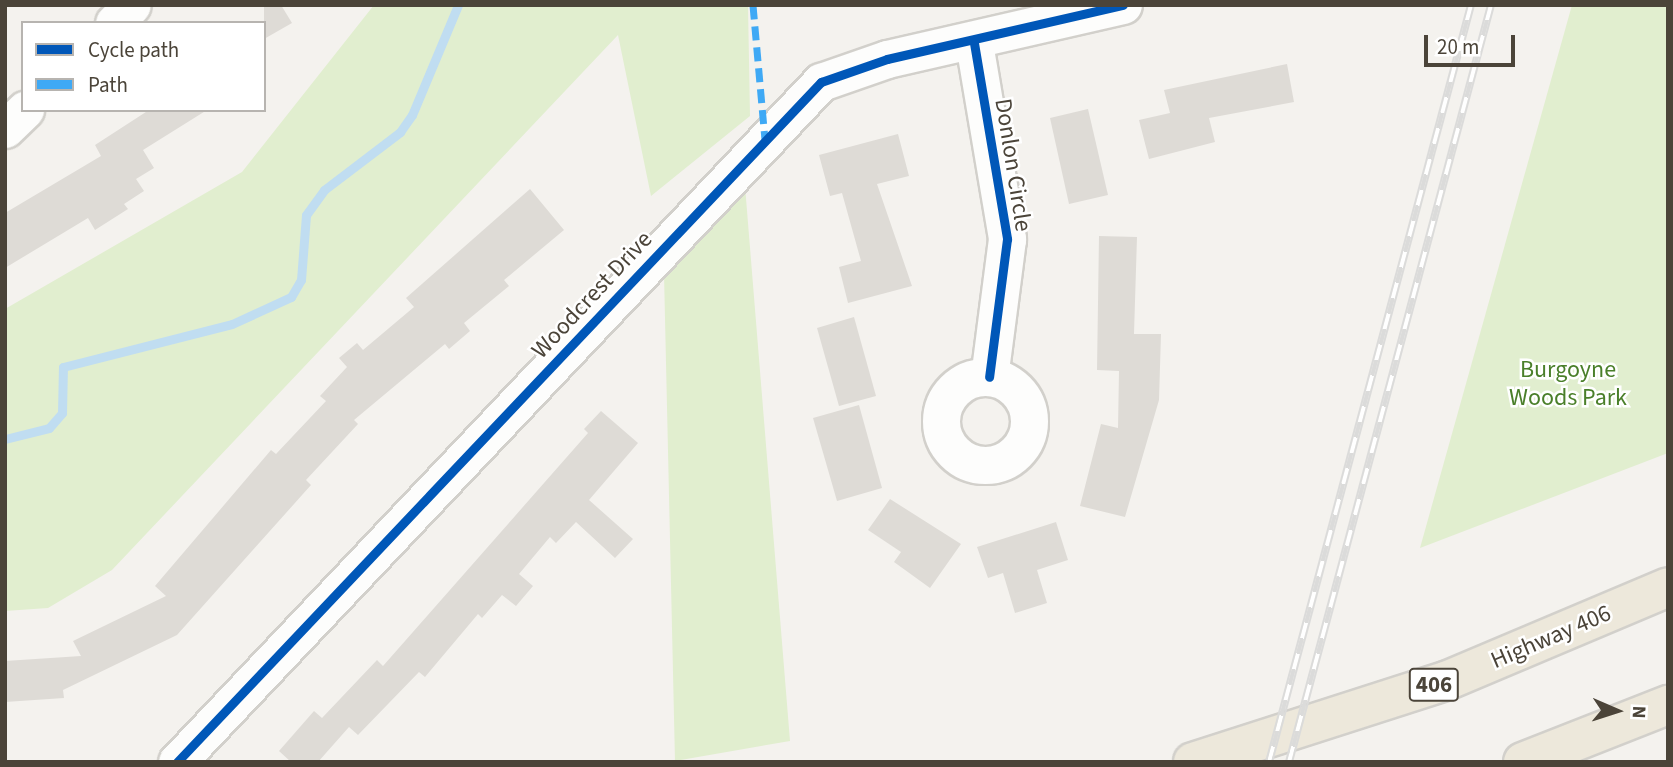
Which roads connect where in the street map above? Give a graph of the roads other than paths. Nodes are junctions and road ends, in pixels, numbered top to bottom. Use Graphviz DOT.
graph roads {
  1 [pos="132,5"];
  2 [pos="1123,5"];
  3 [pos="116,21"];
  4 [pos="974,43"];
  5 [pos="22,112"];
  6 [pos="5,129"];
  7 [pos="989,377"];
  8 [pos="1668,587"];
  9 [pos="1668,705"];
  10 [pos="177,762"];
  11 [pos="1193,762"];
  12 [pos="1523,762"];
  1 -- 3 [label="street"];
  2 -- 4 [label="street, Woodcrest Drive"];
  4 -- 7 [label="street, Donlon Circle"];
  4 -- 10 [label="street, Woodcrest Drive"];
  5 -- 6 [label="street"];
  8 -- 11 [label="highway, Highway 406 / 406"];
  9 -- 12 [label="highway"];
}
